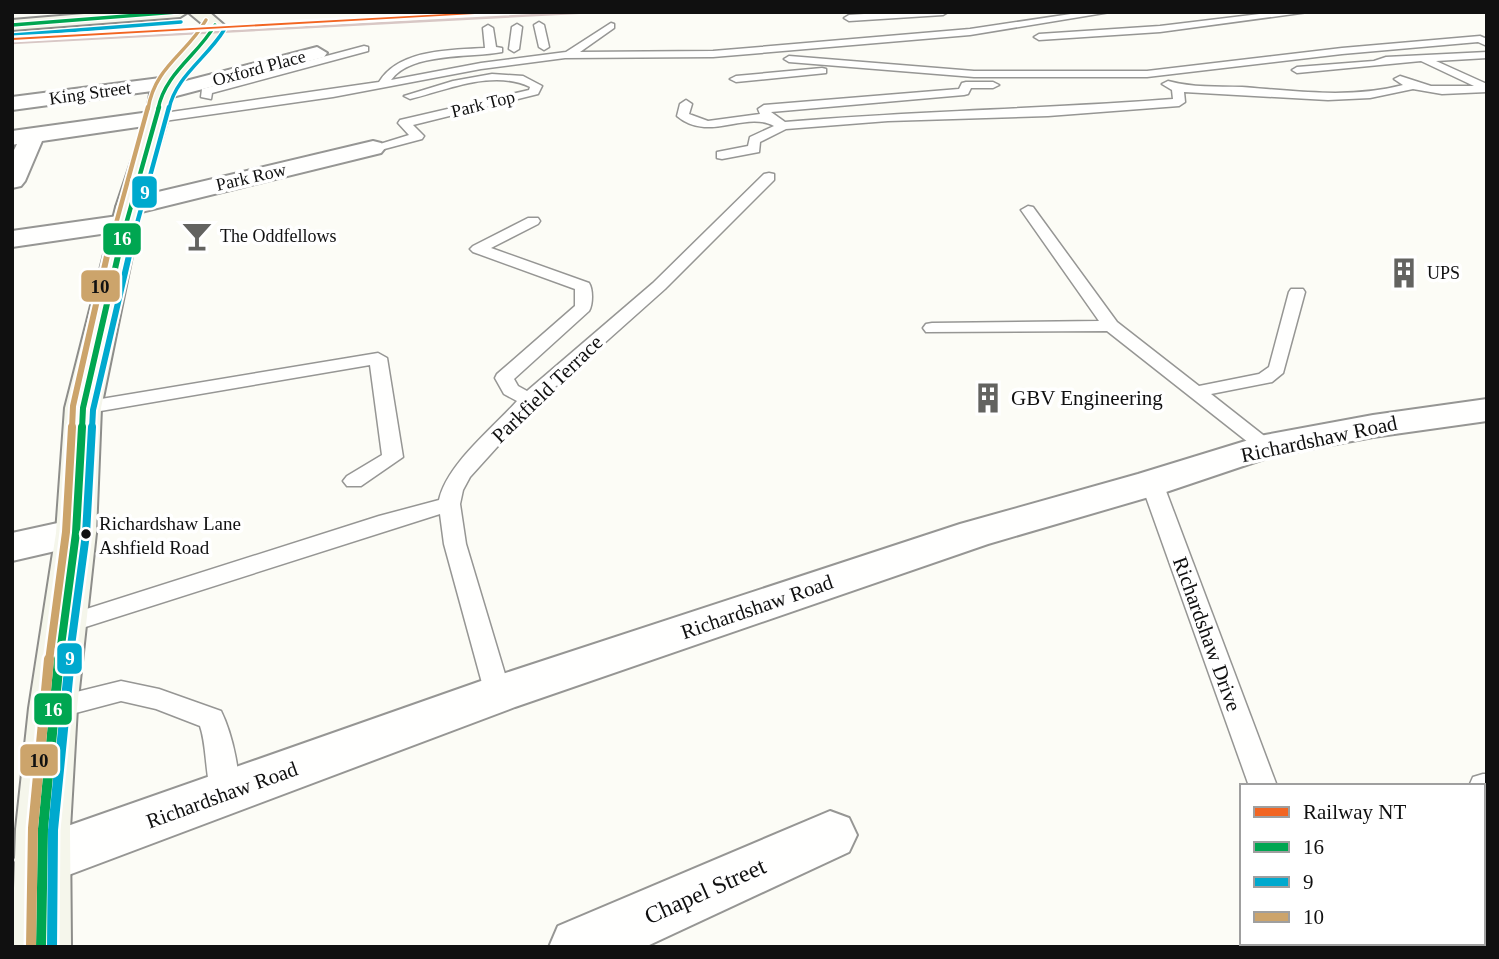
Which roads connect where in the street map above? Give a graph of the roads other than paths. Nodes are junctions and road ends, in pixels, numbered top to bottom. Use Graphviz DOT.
graph roads {
  1 [pos="180,12"];
  2 [pos="197,12"];
  3 [pos="943,12"];
  4 [pos="1030,12"];
  5 [pos="1105,12"];
  6 [pos="1303,12"];
  7 [pos="850,15"];
  8 [pos="1153,18"];
  9 [pos="12,25"];
  10 [pos="539,25"];
  11 [pos="517,26"];
  12 [pos="611,26"];
  13 [pos="488,28"];
  14 [pos="1131,29"];
  15 [pos="830,35"];
  16 [pos="854,36"];
  17 [pos="1024,38"];
  18 [pos="725,41"];
  19 [pos="699,42"];
  20 [pos="983,42"];
  21 [pos="589,43"];
  22 [pos="623,43"];
  23 [pos="659,43"];
  24 [pos="1487,43"];
  25 [pos="817,45"];
  26 [pos="544,47"];
  27 [pos="514,49"];
  28 [pos="491,51"];
  29 [pos="1342,51"];
  30 [pos="317,52"];
  31 [pos="713,54"];
  32 [pos="565,55"];
  33 [pos="1460,55"];
  34 [pos="1487,55"];
  35 [pos="1420,58"];
  36 [pos="372,59"];
  37 [pos="385,62"];
  38 [pos="859,64"];
  39 [pos="1376,64"];
  40 [pos="398,66"];
  41 [pos="1487,68"];
  42 [pos="1282,72"];
  43 [pos="1269,73"];
  44 [pos="974,74"];
  45 [pos="1147,74"];
  46 [pos="736,79"];
  47 [pos="1161,81"];
  48 [pos="967,85"];
  49 [pos="382,86"];
  50 [pos="1412,86"];
  51 [pos="1487,88"];
  52 [pos="1178,89"];
  53 [pos="410,96"];
  54 [pos="207,97"];
  55 [pos="162,98"];
  56 [pos="12,104"];
  57 [pos="686,104"];
  58 [pos="767,117"];
  59 [pos="783,126"];
  60 [pos="23,136"];
  61 [pos="373,148"];
  62 [pos="722,155"];
  63 [pos="769,177"];
  64 [pos="12,181"];
  65 [pos="1028,210"];
  66 [pos="127,215"];
  67 [pos="533,221"];
  68 [pos="12,239"];
  69 [pos="1297,292"];
  70 [pos="1111,326"];
  71 [pos="932,328"];
  72 [pos="1195,392"];
  73 [pos="529,400"];
  74 [pos="83,408"];
  75 [pos="1487,410"];
  76 [pos="1265,446"];
  77 [pos="354,481"];
  78 [pos="1152,483"];
  79 [pos="449,504"];
  80 [pos="76,533"];
  81 [pos="12,547"];
  82 [pos="64,625"];
  83 [pos="498,694"];
  84 [pos="53,708"];
  85 [pos="1262,784"];
  86 [pos="225,793"];
  87 [pos="830,835"];
  88 [pos="32,843"];
  89 [pos="41,947"];
  90 [pos="579,947"];
  1 -- 9 [label="main road"];
  2 -- 55 [label="main road"];
  3 -- 7 [label="lane"];
  4 -- 16 [label="lane"];
  5 -- 16 [label="lane"];
  6 -- 14 [label="lane"];
  7 -- 16 [label="lane"];
  8 -- 14 [label="lane"];
  10 -- 26 [label="lane"];
  11 -- 27 [label="lane"];
  12 -- 21 [label="lane"];
  13 -- 28 [label="lane"];
  14 -- 17 [label="lane"];
  15 -- 18 [label="lane"];
  16 -- 25 [label="lane"];
  19 -- 23 [label="lane"];
  20 -- 25 [label="lane"];
  21 -- 22 [label="lane"];
  21 -- 26 [label="lane"];
  21 -- 32 [label="lane"];
  24 -- 29 [label="lane"];
  25 -- 31 [label="lane"];
  26 -- 27 [label="lane"];
  27 -- 28 [label="lane"];
  28 -- 40 [label="lane"];
  29 -- 39 [label="lane"];
  29 -- 45 [label="lane"];
  30 -- 55 [label="street, Oxford Place"];
  31 -- 32 [label="lane"];
  31 -- 38 [label="lane"];
  32 -- 49 [label="lane"];
  33 -- 34 [label="lane"];
  33 -- 35 [label="lane"];
  33 -- 41 [label="lane"];
  35 -- 39 [label="lane"];
  35 -- 51 [label="lane"];
  36 -- 54 [label="lane"];
  37 -- 40 [label="lane"];
  38 -- 44 [label="lane"];
  38 -- 46 [label="lane"];
  39 -- 42 [label="lane"];
  39 -- 50 [label="lane"];
  40 -- 49 [label="lane"];
  43 -- 47 [label="lane"];
  44 -- 45 [label="lane"];
  44 -- 48 [label="lane"];
  45 -- 47 [label="lane"];
  47 -- 48 [label="lane"];
  47 -- 52 [label="lane"];
  48 -- 58 [label="lane"];
  49 -- 55 [label="lane"];
  50 -- 51 [label="lane"];
  50 -- 52 [label="lane"];
  52 -- 59 [label="lane"];
  53 -- 61 [label="lane, Park Top"];
  55 -- 56 [label="street, King Street"];
  55 -- 60 [label="street"];
  55 -- 66 [label="main road"];
  57 -- 58 [label="lane"];
  58 -- 59 [label="lane"];
  59 -- 62 [label="lane"];
  60 -- 64 [label="street"];
  61 -- 66 [label="street, Park Row"];
  63 -- 73 [label="lane, Parkfield Terrace"];
  65 -- 70 [label="lane"];
  66 -- 68 [label="street, Park Row"];
  66 -- 74 [label="main road"];
  67 -- 73 [label="lane"];
  69 -- 72 [label="lane"];
  70 -- 71 [label="lane"];
  70 -- 72 [label="lane"];
  72 -- 76 [label="lane"];
  73 -- 79 [label="lane, Parkfield Terrace"];
  74 -- 77 [label="lane"];
  74 -- 80 [label="main road"];
  75 -- 76 [label="street, Richardshaw Road"];
  76 -- 78 [label="street, Richardshaw Road"];
  78 -- 83 [label="street, Richardshaw Road"];
  78 -- 85 [label="lane, Richardshaw Drive"];
  79 -- 82 [label="lane"];
  79 -- 83 [label="lane"];
  80 -- 81 [label="street"];
  80 -- 82 [label="main road"];
  82 -- 84 [label="main road"];
  83 -- 86 [label="street, Richardshaw Road"];
  84 -- 86 [label="lane"];
  84 -- 88 [label="main road"];
  86 -- 88 [label="street, Richardshaw Road"];
  87 -- 90 [label="street, Chapel Street"];
  88 -- 89 [label="main road"];
}
